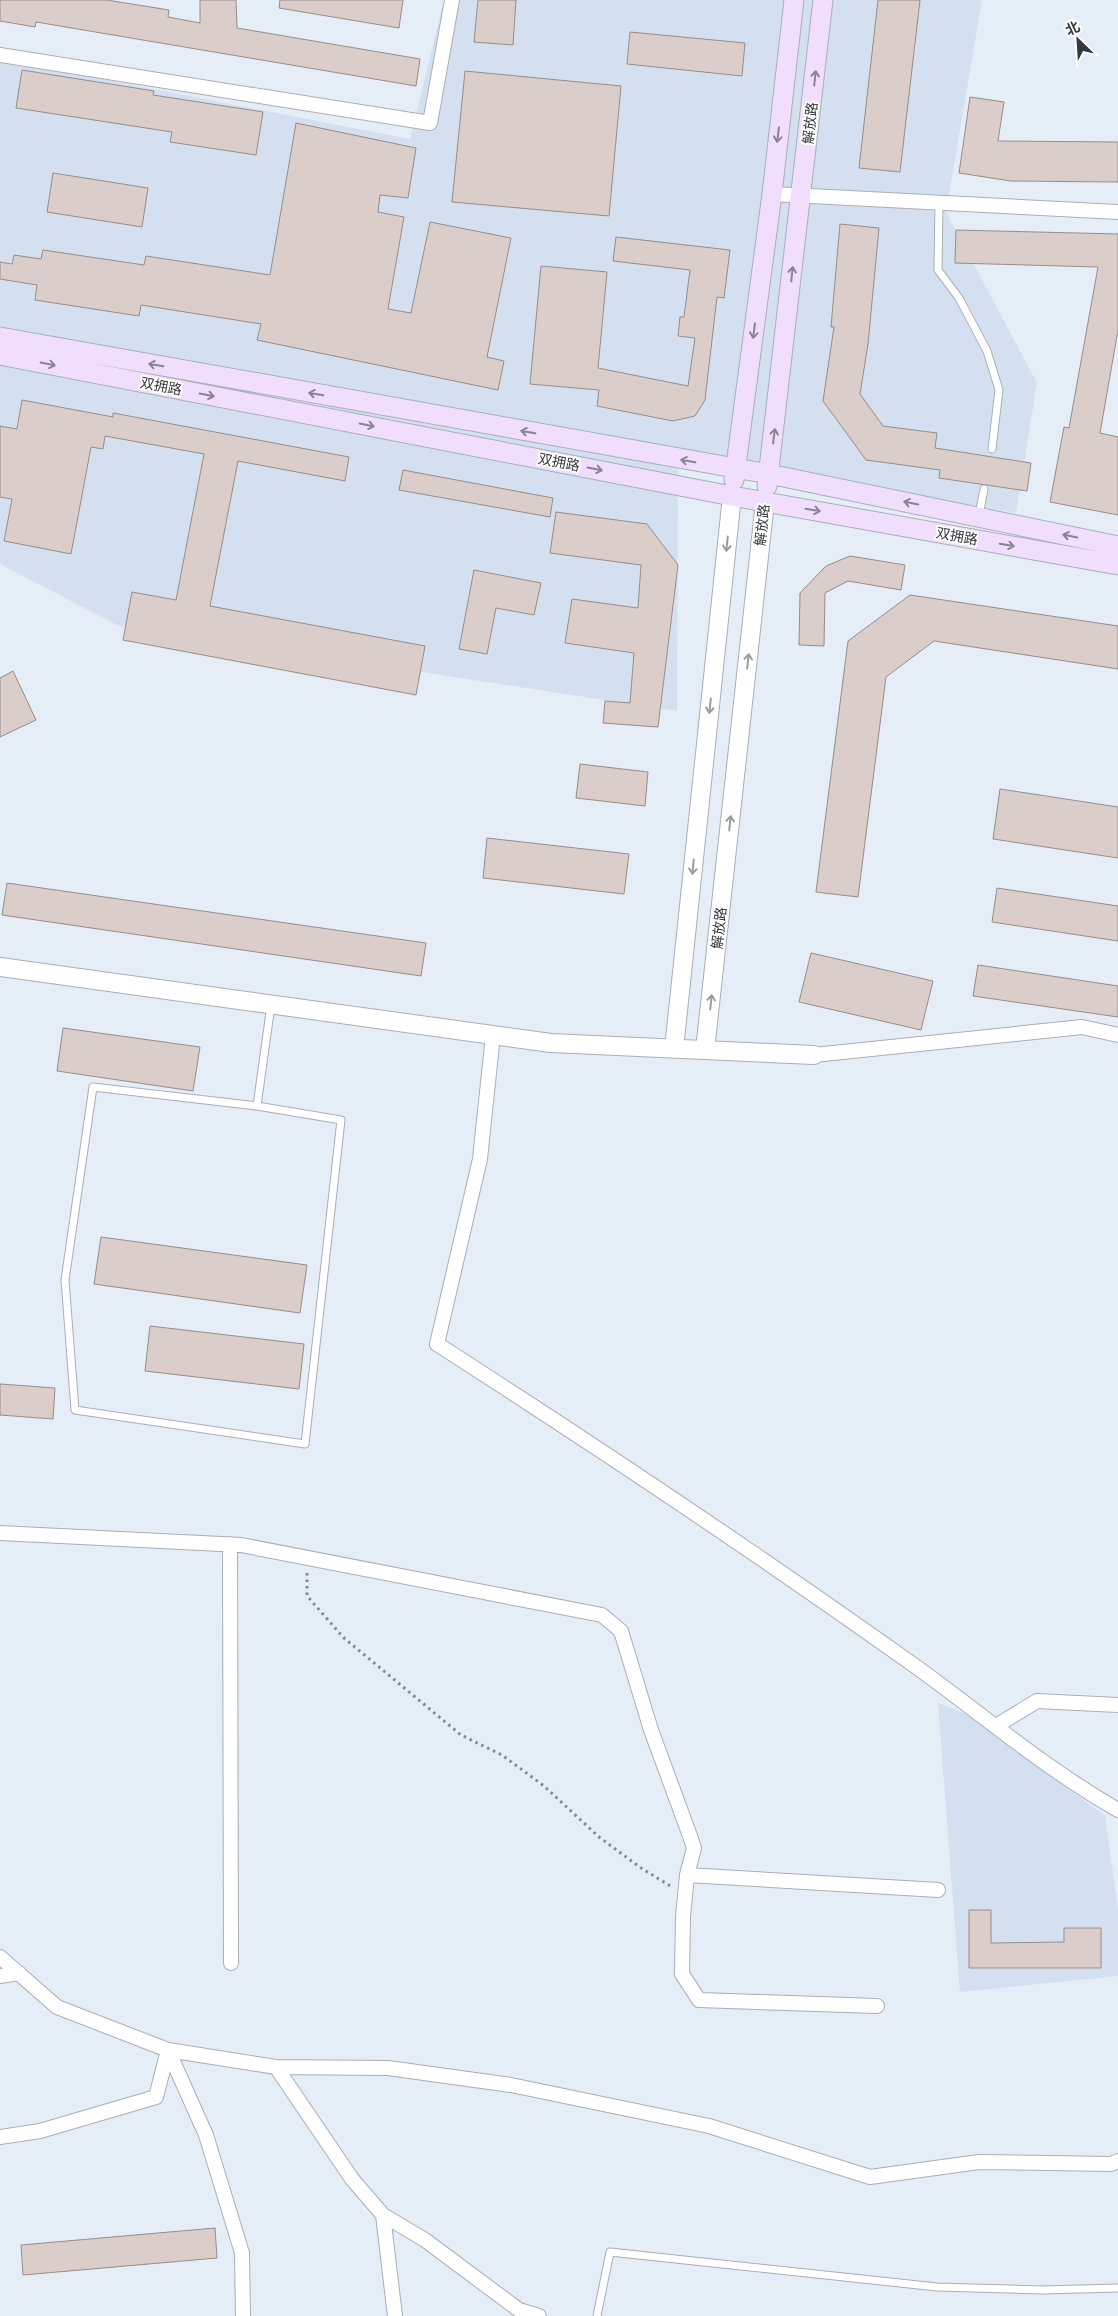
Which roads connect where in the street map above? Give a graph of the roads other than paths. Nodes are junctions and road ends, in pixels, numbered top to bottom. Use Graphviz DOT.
graph roads {
  1 [pos="452,0"];
  2 [pos="794,0"];
  3 [pos="823,0"];
  4 [pos="0,55"];
  5 [pos="772,194"];
  6 [pos="801,195"];
  7 [pos="939,202"];
  8 [pos="1118,212"];
  9 [pos="0,337"];
  10 [pos="0,355"];
  11 [pos="992,449"];
  12 [pos="736,469"];
  13 [pos="769,474"];
  14 [pos="984,489"];
  15 [pos="732,496"];
  16 [pos="765,502"];
  17 [pos="979,517"];
  18 [pos="1118,546"];
  19 [pos="1118,565"];
  20 [pos="0,967"];
  21 [pos="270,1005"];
  22 [pos="1118,1035"];
  23 [pos="493,1036"];
  24 [pos="674,1049"];
  25 [pos="705,1050"];
  26 [pos="814,1055"];
  27 [pos="257,1106"];
  28 [pos="0,1533"];
  29 [pos="230,1544"];
  30 [pos="1118,1704"];
  31 [pos="996,1726"];
  32 [pos="1118,1810"];
  33 [pos="687,1875"];
  34 [pos="938,1890"];
  35 [pos="0,1957"];
  36 [pos="231,1963"];
  37 [pos="18,1973"];
  38 [pos="0,1976"];
  39 [pos="878,2006"];
  40 [pos="168,2050"];
  41 [pos="276,2068"];
  42 [pos="0,2137"];
  43 [pos="1118,2161"];
  44 [pos="383,2215"];
  45 [pos="1118,2288"];
  46 [pos="243,2316"];
  47 [pos="395,2316"];
  48 [pos="539,2316"];
  49 [pos="597,2316"];
  1 -- 4 [label="street"];
  2 -- 5 [label="main road, one-way"];
  6 -- 3 [label="main road, 解放路, one-way"];
  5 -- 6 [label="street"];
  5 -- 12 [label="main road, one-way"];
  6 -- 7 [label="street"];
  13 -- 6 [label="main road, 解放路, one-way"];
  7 -- 8 [label="street"];
  7 -- 11 [label="lane"];
  12 -- 9 [label="main road, 双拥路, one-way"];
  10 -- 15 [label="main road, 双拥路, one-way"];
  12 -- 13 [label="main road, 双拥路"];
  12 -- 15 [label="main road"];
  13 -- 16 [label="main road, 解放路"];
  17 -- 13 [label="main road, 双拥路, one-way"];
  14 -- 17 [label="lane"];
  15 -- 16 [label="main road, 双拥路"];
  15 -- 24 [label="street, one-way"];
  16 -- 19 [label="main road, 双拥路, one-way"];
  25 -- 16 [label="street, 解放路, one-way"];
  18 -- 17 [label="main road, 双拥路, one-way"];
  20 -- 21 [label="street"];
  21 -- 23 [label="street"];
  21 -- 27 [label="lane"];
  22 -- 26 [label="street"];
  23 -- 24 [label="street"];
  23 -- 31 [label="street"];
  24 -- 25 [label="street"];
  25 -- 26 [label="street"];
  27 -- 27 [label="lane"];
  28 -- 29 [label="street"];
  29 -- 33 [label="street"];
  29 -- 36 [label="street"];
  30 -- 31 [label="street"];
  31 -- 32 [label="street"];
  33 -- 34 [label="street"];
  33 -- 39 [label="street"];
  35 -- 37 [label="street"];
  37 -- 38 [label="street"];
  37 -- 40 [label="street"];
  40 -- 41 [label="street"];
  40 -- 42 [label="street"];
  40 -- 46 [label="street"];
  41 -- 43 [label="street"];
  41 -- 44 [label="street"];
  44 -- 47 [label="street"];
  44 -- 48 [label="street"];
  45 -- 49 [label="lane"];
}
